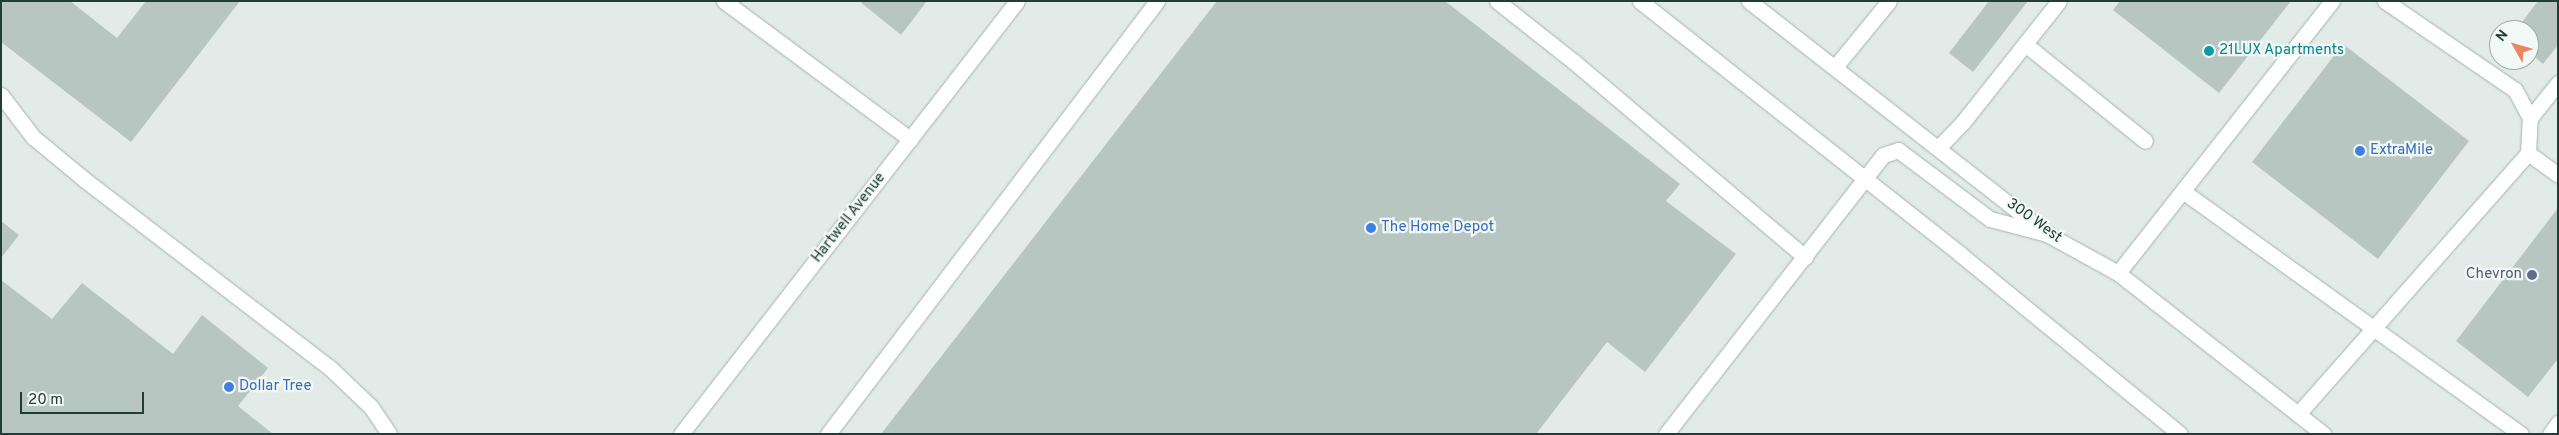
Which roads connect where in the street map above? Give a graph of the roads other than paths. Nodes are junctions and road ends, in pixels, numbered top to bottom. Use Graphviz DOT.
graph roads {
  1 [pos="724,1"];
  2 [pos="1017,1"];
  3 [pos="1157,1"];
  4 [pos="1497,1"];
  5 [pos="1640,1"];
  6 [pos="1749,1"];
  7 [pos="1889,1"];
  8 [pos="2058,1"];
  9 [pos="2332,1"];
  10 [pos="2385,1"];
  11 [pos="2025,44"];
  12 [pos="1835,67"];
  13 [pos="2558,83"];
  14 [pos="1,95"];
  15 [pos="2530,118"];
  16 [pos="910,139"];
  17 [pos="2145,140"];
  18 [pos="1938,148"];
  19 [pos="2528,153"];
  20 [pos="2558,175"];
  21 [pos="1866,179"];
  22 [pos="2184,192"];
  23 [pos="2047,234"];
  24 [pos="1806,257"];
  25 [pos="2118,273"];
  26 [pos="2372,326"];
  27 [pos="2298,414"];
  28 [pos="2558,423"];
  29 [pos="389,434"];
  30 [pos="681,434"];
  31 [pos="828,434"];
  32 [pos="1666,434"];
  33 [pos="2180,434"];
  34 [pos="2323,434"];
  35 [pos="2522,434"];
  36 [pos="2550,434"];
  1 -- 16 [label="main road"];
  2 -- 16 [label="main road, Hartwell Avenue"];
  3 -- 31 [label="main road"];
  4 -- 24 [label="main road"];
  5 -- 21 [label="main road"];
  6 -- 12 [label="main road, 300 West"];
  7 -- 12 [label="main road"];
  8 -- 11 [label="main road"];
  9 -- 22 [label="main road"];
  10 -- 15 [label="main road"];
  11 -- 17 [label="main road"];
  11 -- 18 [label="main road"];
  12 -- 18 [label="main road, 300 West"];
  13 -- 15 [label="main road"];
  14 -- 29 [label="main road"];
  15 -- 19 [label="main road"];
  16 -- 30 [label="main road, Hartwell Avenue"];
  18 -- 23 [label="main road, 300 West"];
  19 -- 20 [label="main road"];
  19 -- 26 [label="main road"];
  21 -- 23 [label="main road"];
  21 -- 24 [label="main road"];
  21 -- 33 [label="main road"];
  22 -- 25 [label="main road"];
  22 -- 26 [label="main road"];
  23 -- 25 [label="main road, 300 West"];
  24 -- 32 [label="main road"];
  25 -- 27 [label="main road, 300 West"];
  26 -- 27 [label="main road"];
  26 -- 35 [label="main road"];
  27 -- 34 [label="main road, 300 West"];
  28 -- 36 [label="main road"];
}
